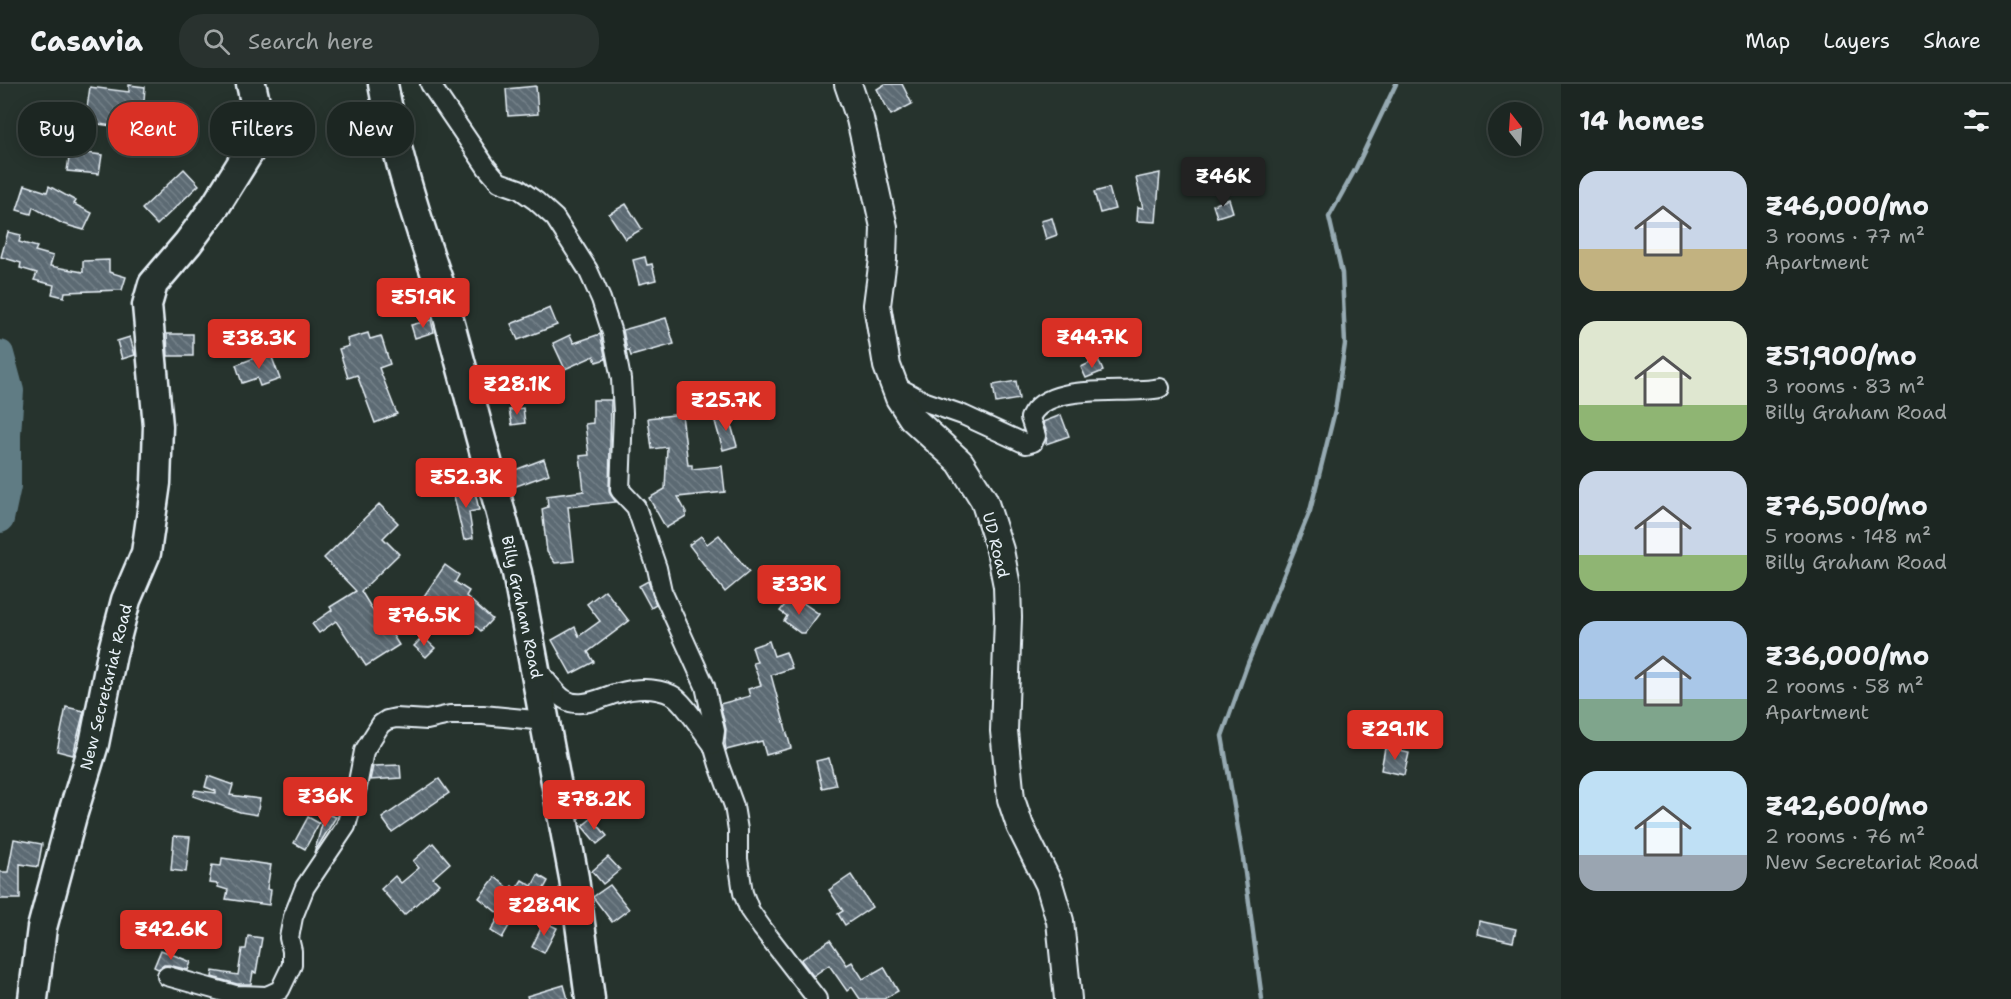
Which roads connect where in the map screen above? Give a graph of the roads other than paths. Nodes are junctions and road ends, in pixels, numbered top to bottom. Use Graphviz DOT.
graph roads {
  1 [pos="251,84"];
  2 [pos="383,84"];
  3 [pos="430,84"];
  4 [pos="848,84"];
  5 [pos="894,386"];
  6 [pos="1160,388"];
  7 [pos="534,664"];
  8 [pos="545,721"];
  9 [pos="713,745"];
  10 [pos="167,976"];
  11 [pos="33,999"];
  12 [pos="590,999"];
  13 [pos="817,999"];
  14 [pos="1068,999"];
  1 -- 11 [label="main road, New Secretariat Road"];
  2 -- 7 [label="main road, Billy Graham Road"];
  3 -- 9 [label="street"];
  4 -- 5 [label="main road, UD Road"];
  5 -- 6 [label="street"];
  5 -- 14 [label="main road, UD Road"];
  7 -- 8 [label="main road, Billy Graham Road"];
  7 -- 9 [label="street"];
  8 -- 10 [label="street"];
  8 -- 12 [label="main road, Billy Graham Road"];
  9 -- 13 [label="street"];
}
